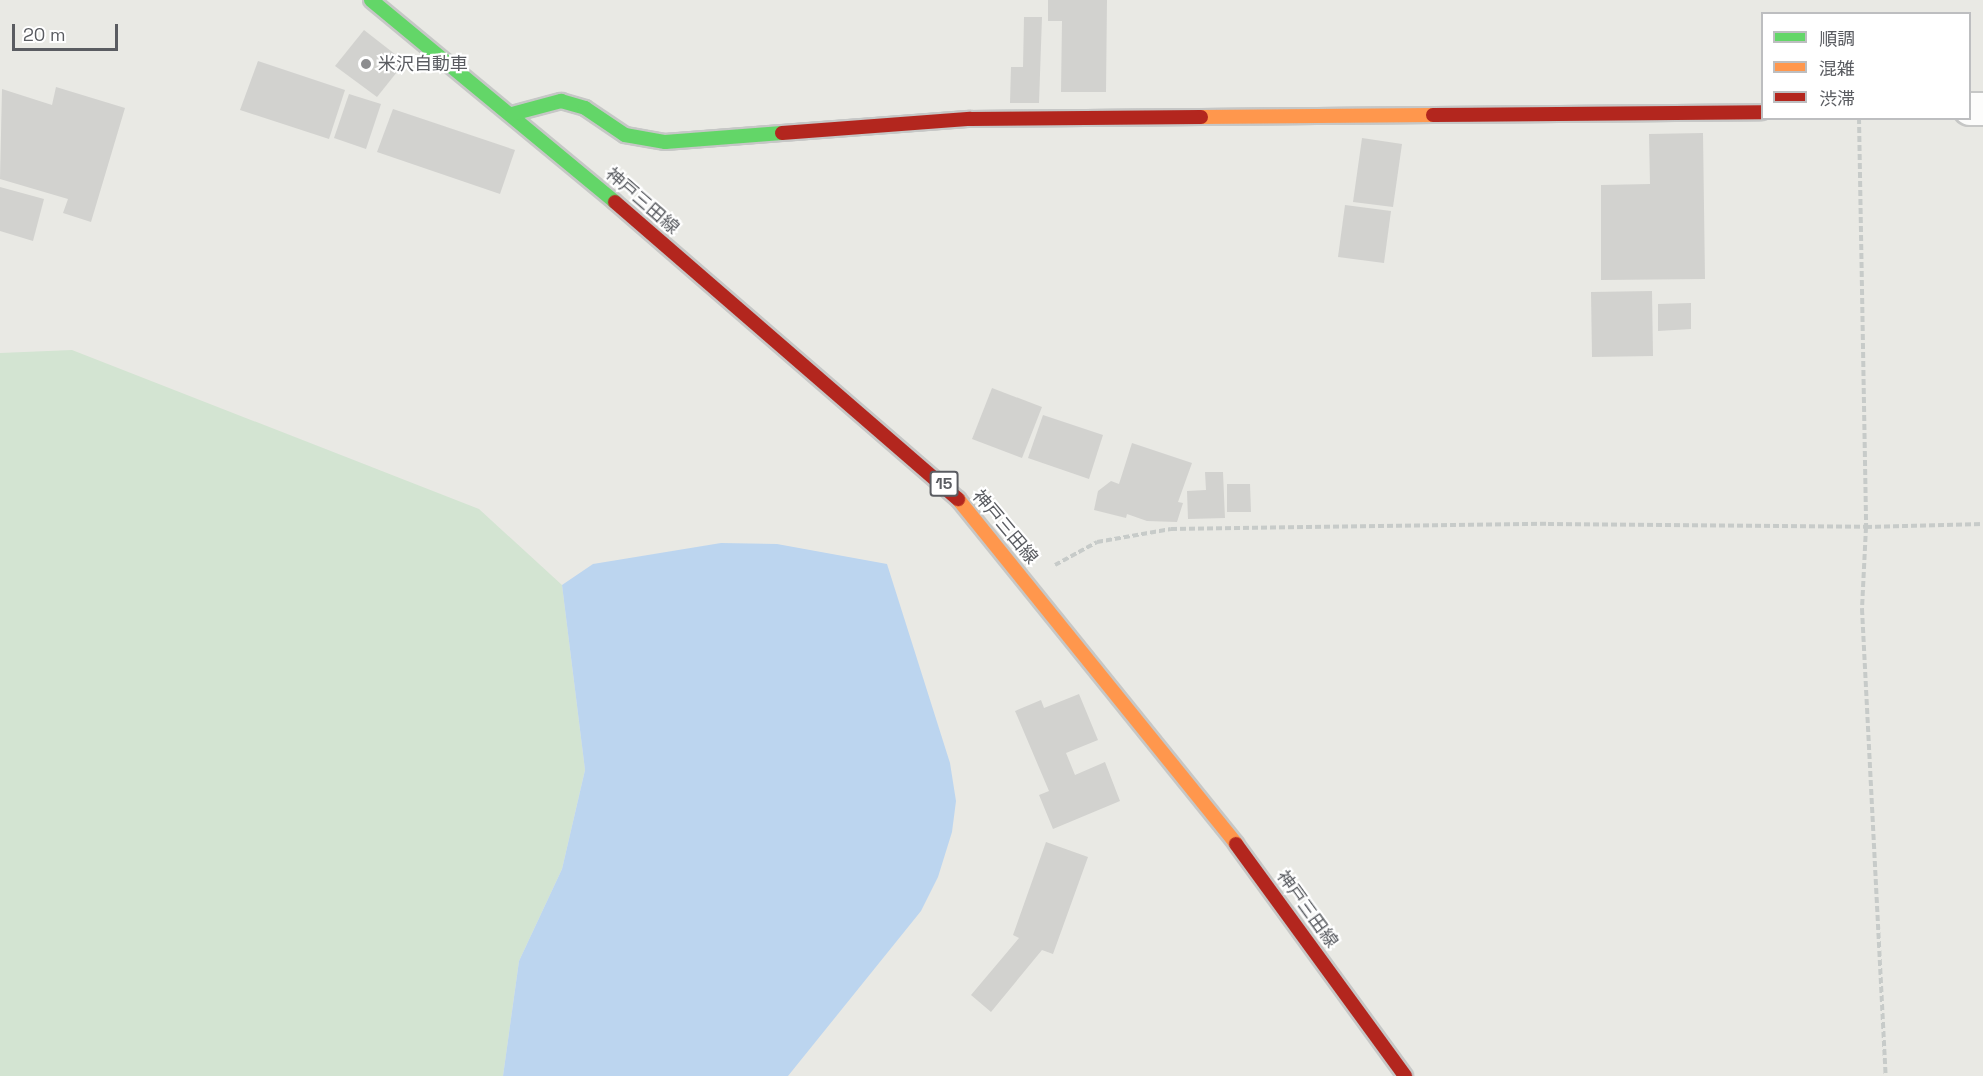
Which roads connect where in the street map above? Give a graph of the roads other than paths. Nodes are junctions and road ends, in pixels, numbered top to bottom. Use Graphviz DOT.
graph roads {
  1 [pos="371,0"];
  2 [pos="1761,112"];
  3 [pos="512,114"];
  4 [pos="1405,1076"];
  1 -- 3 [label="main road, 神戸三田線 / 15"];
  2 -- 3 [label="main road"];
  3 -- 4 [label="main road, 神戸三田線 / 15"];
}
